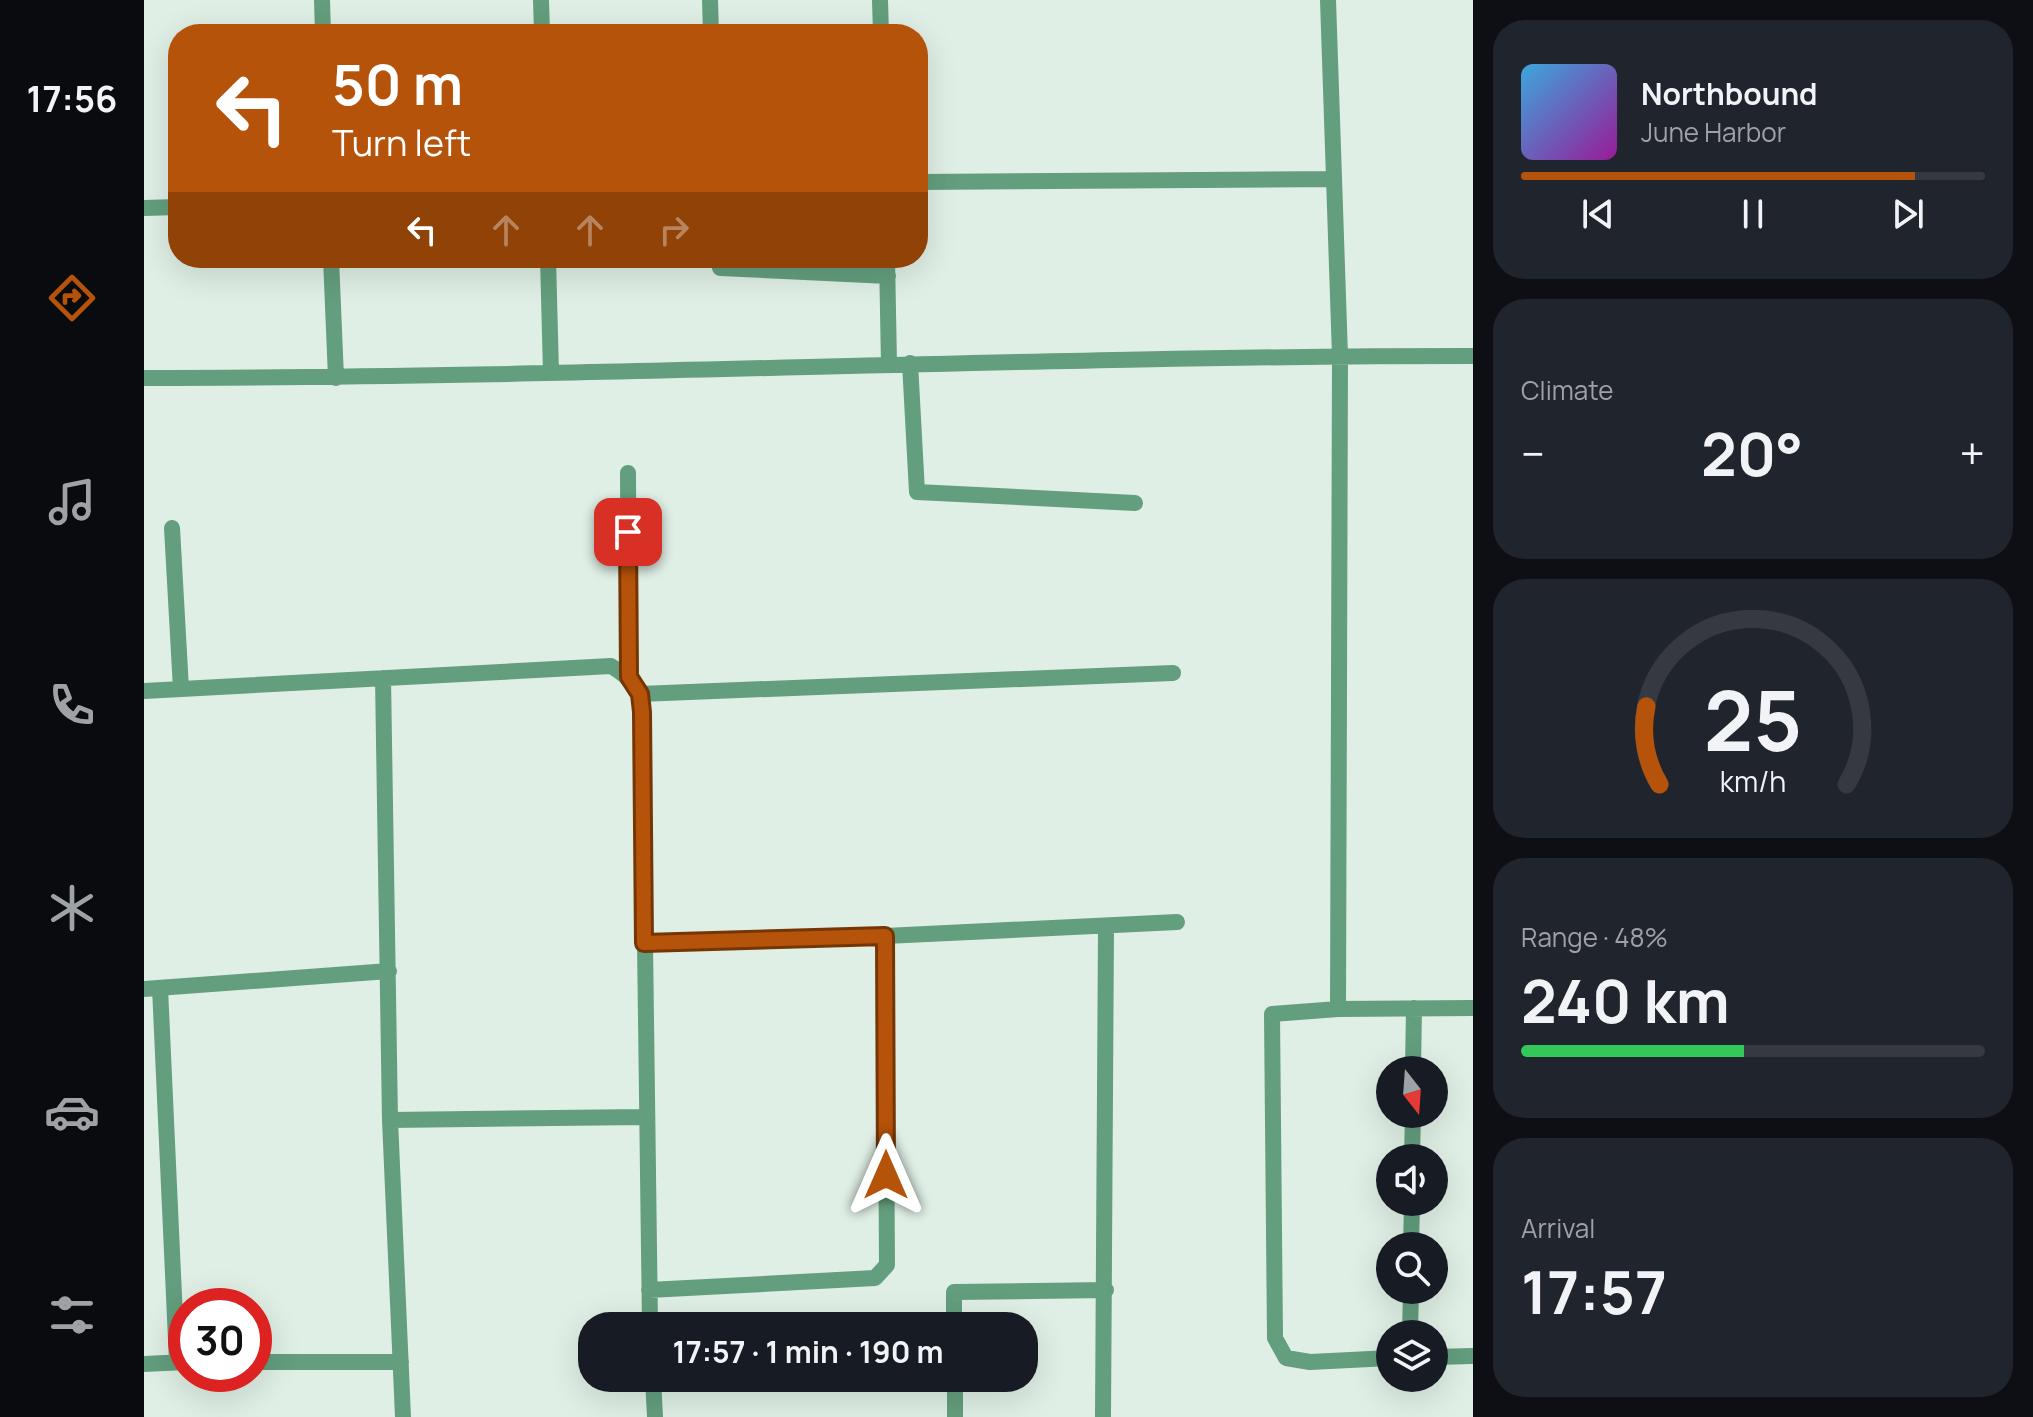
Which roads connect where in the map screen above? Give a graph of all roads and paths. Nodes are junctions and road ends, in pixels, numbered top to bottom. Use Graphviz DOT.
graph roads {
  1 [pos="322,0"];
  2 [pos="541,0"];
  3 [pos="710,0"];
  4 [pos="880,0"];
  5 [pos="1328,0"];
  6 [pos="323,24"];
  7 [pos="542,24"];
  8 [pos="711,24"];
  9 [pos="881,24"];
  10 [pos="1334,179"];
  11 [pos="928,182"];
  12 [pos="168,207"];
  13 [pos="144,208"];
  14 [pos="331,268"];
  15 [pos="548,268"];
  16 [pos="720,268"];
  17 [pos="888,268"];
  18 [pos="888,276"];
  19 [pos="1340,356"];
  20 [pos="1473,356"];
  21 [pos="910,363"];
  22 [pos="889,364"];
  23 [pos="551,373"];
  24 [pos="144,378"];
  25 [pos="336,378"];
  26 [pos="628,473"];
  27 [pos="1135,503"];
  28 [pos="172,528"];
  29 [pos="1173,673"];
  30 [pos="629,677"];
  31 [pos="383,678"];
  32 [pos="181,689"];
  33 [pos="144,691"];
  34 [pos="640,694"];
  35 [pos="1177,922"];
  36 [pos="1106,928"];
  37 [pos="885,936"];
  38 [pos="644,943"];
  39 [pos="389,971"];
  40 [pos="152,989"];
  41 [pos="1414,1008"];
  42 [pos="1473,1008"];
  43 [pos="1338,1009"];
  44 [pos="1413,1056"];
  45 [pos="645,1117"];
  46 [pos="390,1120"];
  47 [pos="176,1288"];
  48 [pos="649,1290"];
  49 [pos="1106,1290"];
  50 [pos="650,1312"];
  51 [pos="954,1312"];
  52 [pos="1473,1356"];
  53 [pos="1448,1357"];
  54 [pos="1376,1359"];
  55 [pos="272,1362"];
  56 [pos="401,1362"];
  57 [pos="168,1363"];
  58 [pos="144,1364"];
  59 [pos="654,1392"];
  60 [pos="955,1392"];
  61 [pos="403,1417"];
  62 [pos="655,1417"];
  63 [pos="955,1417"];
  64 [pos="1103,1417"];
  1 -- 6 [label="street"];
  2 -- 7 [label="street"];
  3 -- 8 [label="street"];
  4 -- 9 [label="street"];
  5 -- 10 [label="street"];
  10 -- 11 [label="street"];
  10 -- 19 [label="street"];
  12 -- 13 [label="street"];
  14 -- 25 [label="street"];
  15 -- 23 [label="street"];
  16 -- 18 [label="street"];
  17 -- 18 [label="street"];
  18 -- 22 [label="street"];
  19 -- 20 [label="street"];
  19 -- 21 [label="street"];
  19 -- 43 [label="street"];
  21 -- 22 [label="street"];
  21 -- 27 [label="street"];
  22 -- 23 [label="street"];
  23 -- 25 [label="street"];
  24 -- 25 [label="street"];
  26 -- 30 [label="street"];
  28 -- 32 [label="street"];
  29 -- 34 [label="street"];
  30 -- 31 [label="street"];
  30 -- 34 [label="street"];
  31 -- 32 [label="street"];
  31 -- 39 [label="street"];
  32 -- 33 [label="street"];
  34 -- 38 [label="street"];
  35 -- 36 [label="street"];
  36 -- 37 [label="street"];
  36 -- 49 [label="street"];
  37 -- 38 [label="street"];
  37 -- 48 [label="street"];
  38 -- 45 [label="street"];
  39 -- 40 [label="street"];
  39 -- 46 [label="street"];
  40 -- 47 [label="street"];
  41 -- 42 [label="street"];
  41 -- 43 [label="street"];
  41 -- 44 [label="street"];
  43 -- 54 [label="street"];
  45 -- 46 [label="street"];
  45 -- 48 [label="street"];
  46 -- 56 [label="street"];
  48 -- 50 [label="street"];
  49 -- 51 [label="street"];
  49 -- 64 [label="street"];
  52 -- 53 [label="street"];
  55 -- 56 [label="street"];
  56 -- 61 [label="street"];
  57 -- 58 [label="street"];
  59 -- 62 [label="street"];
  60 -- 63 [label="street"];
}
